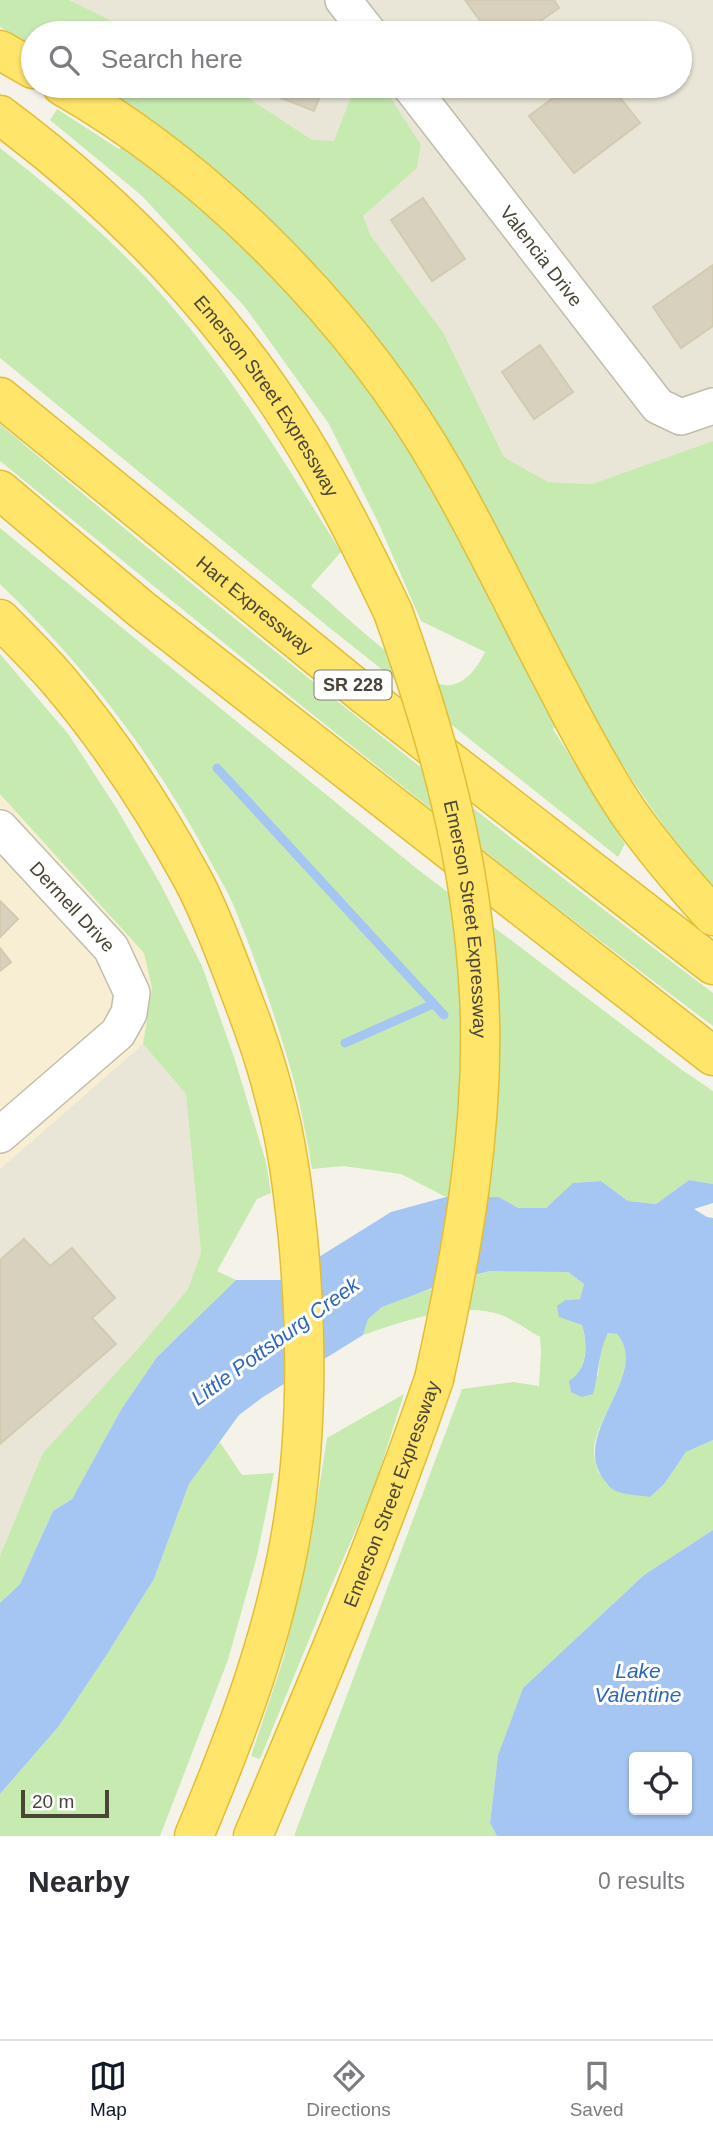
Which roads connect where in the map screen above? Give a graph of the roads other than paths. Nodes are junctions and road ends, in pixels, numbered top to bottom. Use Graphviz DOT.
graph roads {
  1 [pos="343,0"];
  2 [pos="360,21"];
  3 [pos="0,50"];
  4 [pos="21,62"];
  5 [pos="81,98"];
  6 [pos="419,98"];
  7 [pos="0,115"];
  8 [pos="0,397"];
  9 [pos="697,412"];
  10 [pos="0,490"];
  11 [pos="0,619"];
  12 [pos="0,828"];
  13 [pos="713,916"];
  14 [pos="713,965"];
  15 [pos="713,1056"];
  16 [pos="0,1135"];
  17 [pos="194,1836"];
  18 [pos="253,1836"];
  1 -- 2 [label="street"];
  3 -- 4 [label="highway"];
  5 -- 13 [label="highway"];
  6 -- 9 [label="street, Valencia Drive"];
  7 -- 18 [label="highway, Emerson Street Expressway, bridge"];
  8 -- 14 [label="highway, Hart Expressway / SR 228"];
  10 -- 15 [label="highway"];
  11 -- 17 [label="highway"];
  12 -- 16 [label="street, Dermell Drive"];
}
